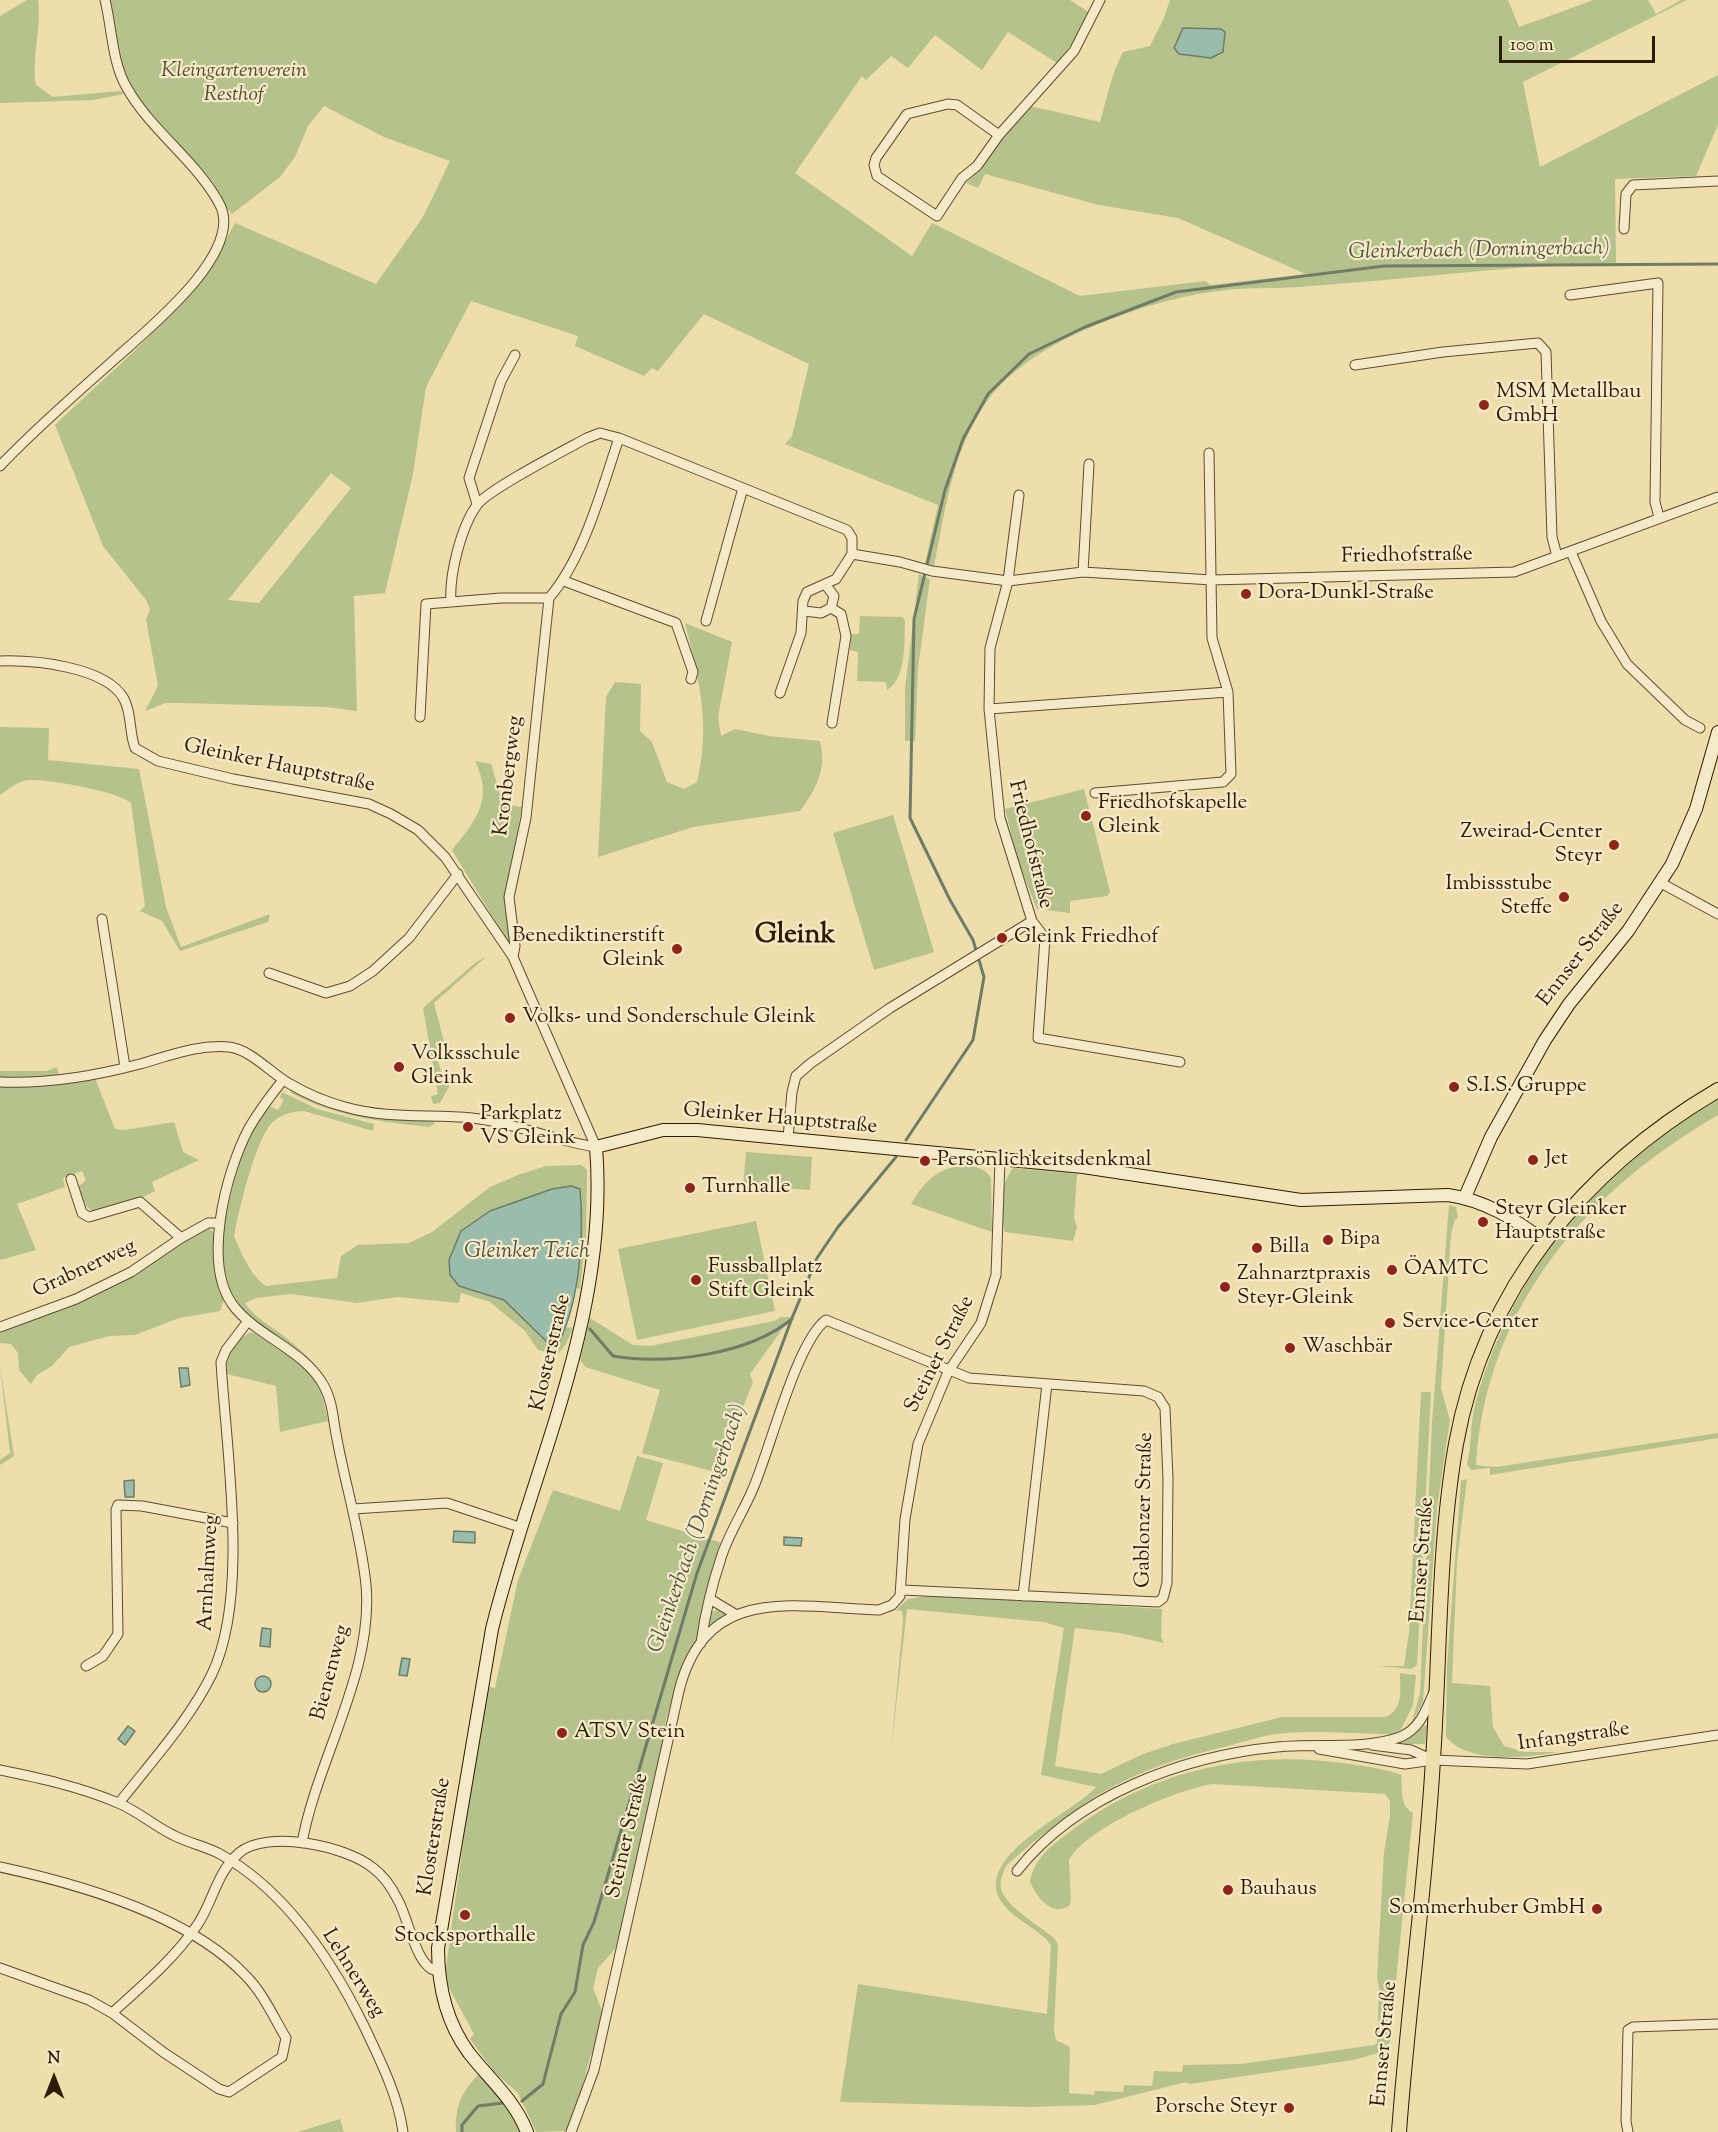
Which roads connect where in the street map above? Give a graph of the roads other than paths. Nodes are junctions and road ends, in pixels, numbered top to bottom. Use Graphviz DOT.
graph roads {
  1 [pos="105,0"];
  2 [pos="1100,0"];
  3 [pos="999,135"];
  4 [pos="1718,181"];
  5 [pos="1624,229"];
  6 [pos="1570,295"];
  7 [pos="515,355"];
  8 [pos="1355,365"];
  9 [pos="619,438"];
  10 [pos="1209,453"];
  11 [pos="1089,464"];
  12 [pos="0,466"];
  13 [pos="743,488"];
  14 [pos="1019,495"];
  15 [pos="1718,497"];
  16 [pos="477,504"];
  17 [pos="1659,517"];
  18 [pos="1571,552"];
  19 [pos="852,554"];
  20 [pos="1557,556"];
  21 [pos="1083,572"];
  22 [pos="1212,580"];
  23 [pos="564,581"];
  24 [pos="1008,581"];
  25 [pos="825,584"];
  26 [pos="549,598"];
  27 [pos="450,602"];
  28 [pos="831,608"];
  29 [pos="804,611"];
  30 [pos="706,621"];
  31 [pos="0,661"];
  32 [pos="691,679"];
  33 [pos="1228,692"];
  34 [pos="780,693"];
  35 [pos="989,710"];
  36 [pos="420,717"];
  37 [pos="832,723"];
  38 [pos="1701,728"];
  39 [pos="1718,732"];
  40 [pos="1095,793"];
  41 [pos="458,874"];
  42 [pos="1661,883"];
  43 [pos="1718,914"];
  44 [pos="102,919"];
  45 [pos="1032,921"];
  46 [pos="513,957"];
  47 [pos="269,973"];
  48 [pos="1180,1062"];
  49 [pos="125,1067"];
  50 [pos="283,1080"];
  51 [pos="0,1082"];
  52 [pos="1718,1090"];
  53 [pos="788,1138"];
  54 [pos="596,1147"];
  55 [pos="1000,1160"];
  56 [pos="71,1179"];
  57 [pos="1465,1197"];
  58 [pos="219,1223"];
  59 [pos="181,1238"];
  60 [pos="1544,1241"];
  61 [pos="248,1321"];
  62 [pos="0,1326"];
  63 [pos="948,1372"];
  64 [pos="1047,1384"];
  65 [pos="353,1509"];
  66 [pos="233,1523"];
  67 [pos="522,1528"];
  68 [pos="902,1590"];
  69 [pos="1023,1596"];
  70 [pos="710,1599"];
  71 [pos="735,1614"];
  72 [pos="701,1643"];
  73 [pos="86,1666"];
  74 [pos="1437,1685"];
  75 [pos="1718,1735"];
  76 [pos="1354,1744"];
  77 [pos="1302,1745"];
  78 [pos="1433,1760"];
  79 [pos="0,1770"];
  80 [pos="119,1803"];
  81 [pos="302,1843"];
  82 [pos="231,1861"];
  83 [pos="0,1867"];
  84 [pos="1017,1871"];
  85 [pos="190,1934"];
  86 [pos="0,1968"];
  87 [pos="439,1971"];
  88 [pos="112,2013"];
  89 [pos="1718,2024"];
  90 [pos="403,2132"];
  91 [pos="526,2132"];
  92 [pos="571,2132"];
  93 [pos="1399,2132"];
  94 [pos="1628,2132"];
  1 -- 12 [label="street"];
  2 -- 3 [label="street"];
  3 -- 3 [label="street"];
  4 -- 5 [label="street"];
  6 -- 17 [label="street"];
  7 -- 16 [label="street"];
  8 -- 20 [label="street"];
  9 -- 13 [label="street"];
  9 -- 16 [label="street"];
  9 -- 23 [label="street"];
  10 -- 22 [label="street"];
  11 -- 21 [label="street"];
  13 -- 19 [label="street"];
  13 -- 30 [label="street"];
  14 -- 24 [label="street, Friedhofstraße"];
  15 -- 17 [label="street, Friedhofstraße"];
  16 -- 27 [label="street"];
  17 -- 18 [label="street, Friedhofstraße"];
  18 -- 20 [label="street, Friedhofstraße"];
  18 -- 38 [label="street"];
  19 -- 24 [label="street, Friedhofstraße"];
  19 -- 25 [label="street"];
  20 -- 22 [label="street, Friedhofstraße"];
  21 -- 22 [label="street, Friedhofstraße"];
  21 -- 24 [label="street, Friedhofstraße"];
  22 -- 33 [label="street"];
  23 -- 26 [label="street"];
  23 -- 32 [label="street"];
  24 -- 35 [label="street, Friedhofstraße"];
  25 -- 28 [label="street"];
  25 -- 29 [label="street"];
  26 -- 27 [label="street"];
  26 -- 46 [label="street, Kronbergweg"];
  27 -- 36 [label="street"];
  28 -- 29 [label="street"];
  28 -- 37 [label="street"];
  29 -- 34 [label="street"];
  31 -- 41 [label="street, Gleinker Hauptstraße"];
  33 -- 35 [label="street"];
  33 -- 40 [label="street"];
  35 -- 45 [label="street, Friedhofstraße"];
  39 -- 42 [label="street, Ennser Straße"];
  41 -- 46 [label="street, Gleinker Hauptstraße"];
  41 -- 47 [label="street"];
  42 -- 43 [label="street"];
  42 -- 57 [label="street, Ennser Straße"];
  44 -- 49 [label="street"];
  45 -- 48 [label="street"];
  45 -- 53 [label="street, Friedhofstraße"];
  46 -- 54 [label="street, Gleinker Hauptstraße"];
  49 -- 50 [label="street"];
  49 -- 51 [label="street"];
  50 -- 54 [label="street"];
  50 -- 58 [label="street"];
  52 -- 60 [label="main road, Ennser Straße"];
  53 -- 54 [label="street, Gleinker Hauptstraße"];
  53 -- 55 [label="street, Gleinker Hauptstraße"];
  54 -- 67 [label="street, Klosterstraße"];
  55 -- 57 [label="street, Gleinker Hauptstraße"];
  55 -- 63 [label="street, Steiner Straße"];
  56 -- 59 [label="street, Grabnerweg"];
  57 -- 60 [label="street, Gleinker Hauptstraße"];
  58 -- 59 [label="street, Grabnerweg"];
  58 -- 61 [label="street, Bienenweg"];
  59 -- 62 [label="street, Grabnerweg"];
  60 -- 74 [label="main road, Ennser Straße"];
  61 -- 65 [label="street, Bienenweg"];
  61 -- 66 [label="street, Arnhalmweg"];
  63 -- 64 [label="street, Gablonzer Straße"];
  63 -- 68 [label="street, Steiner Straße"];
  63 -- 70 [label="street, Gablonzer Straße"];
  64 -- 69 [label="street"];
  64 -- 69 [label="street, Gablonzer Straße"];
  65 -- 67 [label="street"];
  65 -- 81 [label="street, Bienenweg"];
  66 -- 73 [label="street"];
  66 -- 80 [label="street, Arnhalmweg"];
  67 -- 87 [label="street, Klosterstraße"];
  68 -- 69 [label="street, Gablonzer Straße"];
  68 -- 71 [label="street, Steiner Straße"];
  70 -- 71 [label="street"];
  70 -- 72 [label="street"];
  71 -- 72 [label="street, Steiner Straße"];
  72 -- 92 [label="street, Steiner Straße"];
  74 -- 76 [label="street"];
  74 -- 78 [label="main road, Ennser Straße"];
  75 -- 78 [label="street, Infangstraße"];
  76 -- 77 [label="street"];
  76 -- 78 [label="street"];
  77 -- 78 [label="street"];
  77 -- 84 [label="street"];
  78 -- 93 [label="main road, Ennser Straße"];
  79 -- 80 [label="street"];
  80 -- 82 [label="street"];
  81 -- 82 [label="street"];
  81 -- 87 [label="street"];
  82 -- 85 [label="street"];
  82 -- 90 [label="street, Lehnerweg"];
  83 -- 85 [label="street"];
  85 -- 88 [label="street"];
  85 -- 88 [label="street"];
  86 -- 88 [label="street"];
  87 -- 91 [label="street, Klosterstraße"];
  89 -- 94 [label="street"];
}
